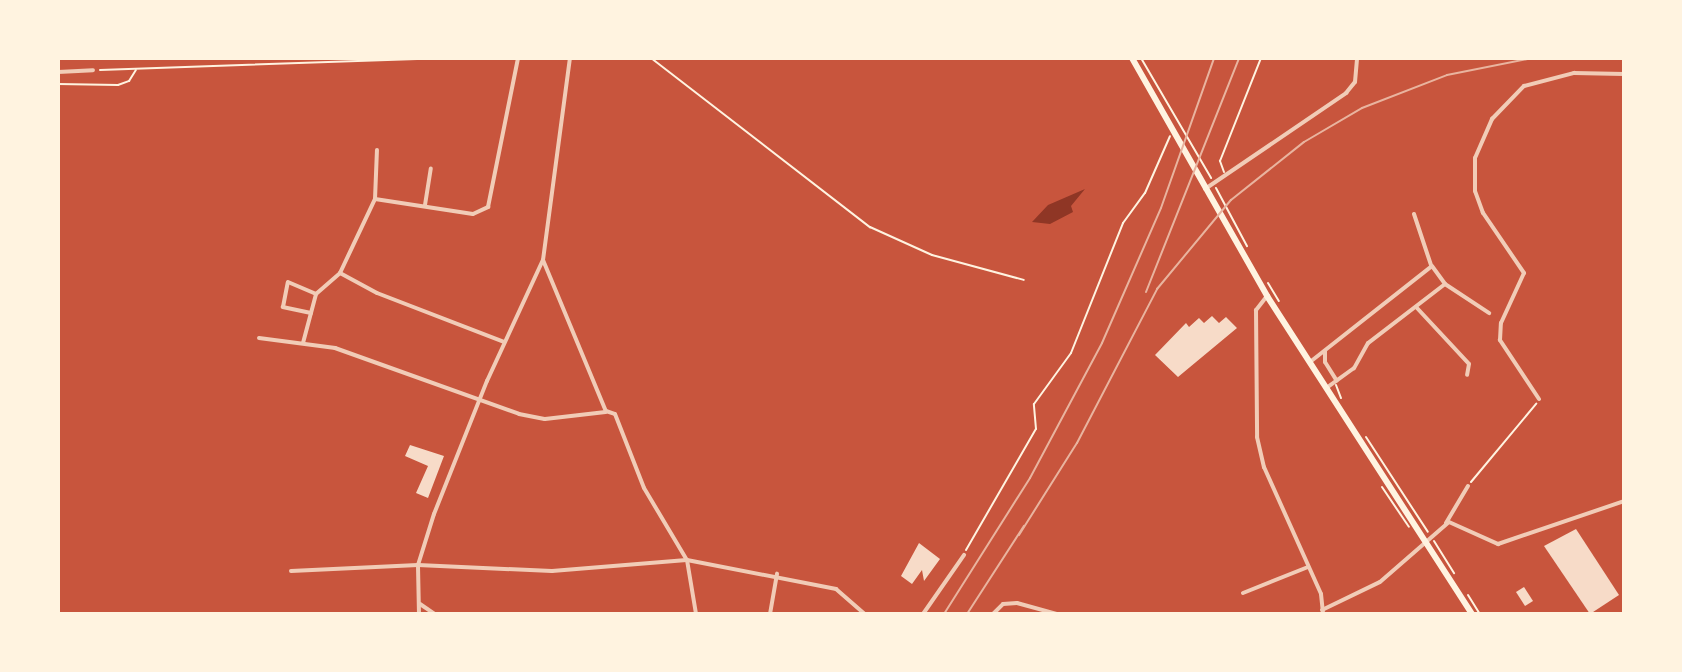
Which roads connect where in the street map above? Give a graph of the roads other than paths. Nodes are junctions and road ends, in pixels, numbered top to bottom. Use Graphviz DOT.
graph roads {
  1 [pos="518,58"];
  2 [pos="570,58"];
  3 [pos="1132,58"];
  4 [pos="1357,58"];
  5 [pos="93,70"];
  6 [pos="58,72"];
  7 [pos="1624,74"];
  8 [pos="377,150"];
  9 [pos="431,168"];
  10 [pos="1210,183"];
  11 [pos="375,199"];
  12 [pos="424,206"];
  13 [pos="1414,214"];
  14 [pos="543,260"];
  15 [pos="1432,266"];
  16 [pos="340,273"];
  17 [pos="1445,284"];
  18 [pos="316,294"];
  19 [pos="1267,296"];
  20 [pos="1417,308"];
  21 [pos="311,313"];
  22 [pos="1489,313"];
  23 [pos="259,338"];
  24 [pos="504,342"];
  25 [pos="303,343"];
  26 [pos="1325,351"];
  27 [pos="1310,362"];
  28 [pos="1467,375"];
  29 [pos="1334,380"];
  30 [pos="1326,388"];
  31 [pos="1539,399"];
  32 [pos="478,402"];
  33 [pos="606,411"];
  34 [pos="1468,486"];
  35 [pos="1624,501"];
  36 [pos="1446,523"];
  37 [pos="1429,541"];
  38 [pos="964,555"];
  39 [pos="687,560"];
  40 [pos="418,565"];
  41 [pos="1308,567"];
  42 [pos="291,571"];
  43 [pos="777,574"];
  44 [pos="1243,593"];
  45 [pos="420,604"];
  46 [pos="1322,612"];
  47 [pos="419,614"];
  48 [pos="435,614"];
  49 [pos="696,614"];
  50 [pos="770,614"];
  51 [pos="865,614"];
  52 [pos="923,614"];
  53 [pos="993,614"];
  54 [pos="1057,614"];
  55 [pos="1472,614"];
  1 -- 12 [label="street"];
  2 -- 14 [label="street"];
  3 -- 10 [label="main road"];
  4 -- 10 [label="street"];
  5 -- 6 [label="street"];
  7 -- 31 [label="street"];
  8 -- 11 [label="street"];
  9 -- 12 [label="street"];
  10 -- 19 [label="main road"];
  11 -- 12 [label="street"];
  11 -- 16 [label="street"];
  13 -- 15 [label="street"];
  14 -- 24 [label="street"];
  14 -- 33 [label="street"];
  15 -- 17 [label="street"];
  15 -- 26 [label="street"];
  16 -- 18 [label="street"];
  16 -- 24 [label="street"];
  17 -- 20 [label="street"];
  17 -- 22 [label="street"];
  18 -- 21 [label="street"];
  18 -- 21 [label="street"];
  19 -- 27 [label="main road"];
  19 -- 41 [label="street"];
  20 -- 28 [label="street"];
  20 -- 29 [label="street"];
  21 -- 25 [label="street"];
  23 -- 25 [label="street"];
  24 -- 32 [label="street"];
  25 -- 32 [label="street"];
  26 -- 27 [label="street"];
  26 -- 29 [label="street"];
  27 -- 30 [label="main road"];
  29 -- 30 [label="street"];
  30 -- 37 [label="main road"];
  32 -- 33 [label="street"];
  32 -- 40 [label="street"];
  33 -- 39 [label="street"];
  34 -- 36 [label="street"];
  35 -- 36 [label="street"];
  36 -- 37 [label="street"];
  37 -- 46 [label="street"];
  37 -- 55 [label="main road"];
  38 -- 52 [label="street"];
  39 -- 40 [label="street"];
  39 -- 43 [label="street"];
  39 -- 49 [label="street"];
  40 -- 42 [label="street"];
  40 -- 45 [label="street"];
  41 -- 44 [label="street"];
  41 -- 46 [label="street"];
  43 -- 50 [label="street"];
  43 -- 51 [label="street"];
  45 -- 47 [label="street"];
  45 -- 48 [label="street"];
  53 -- 54 [label="street"];
}
